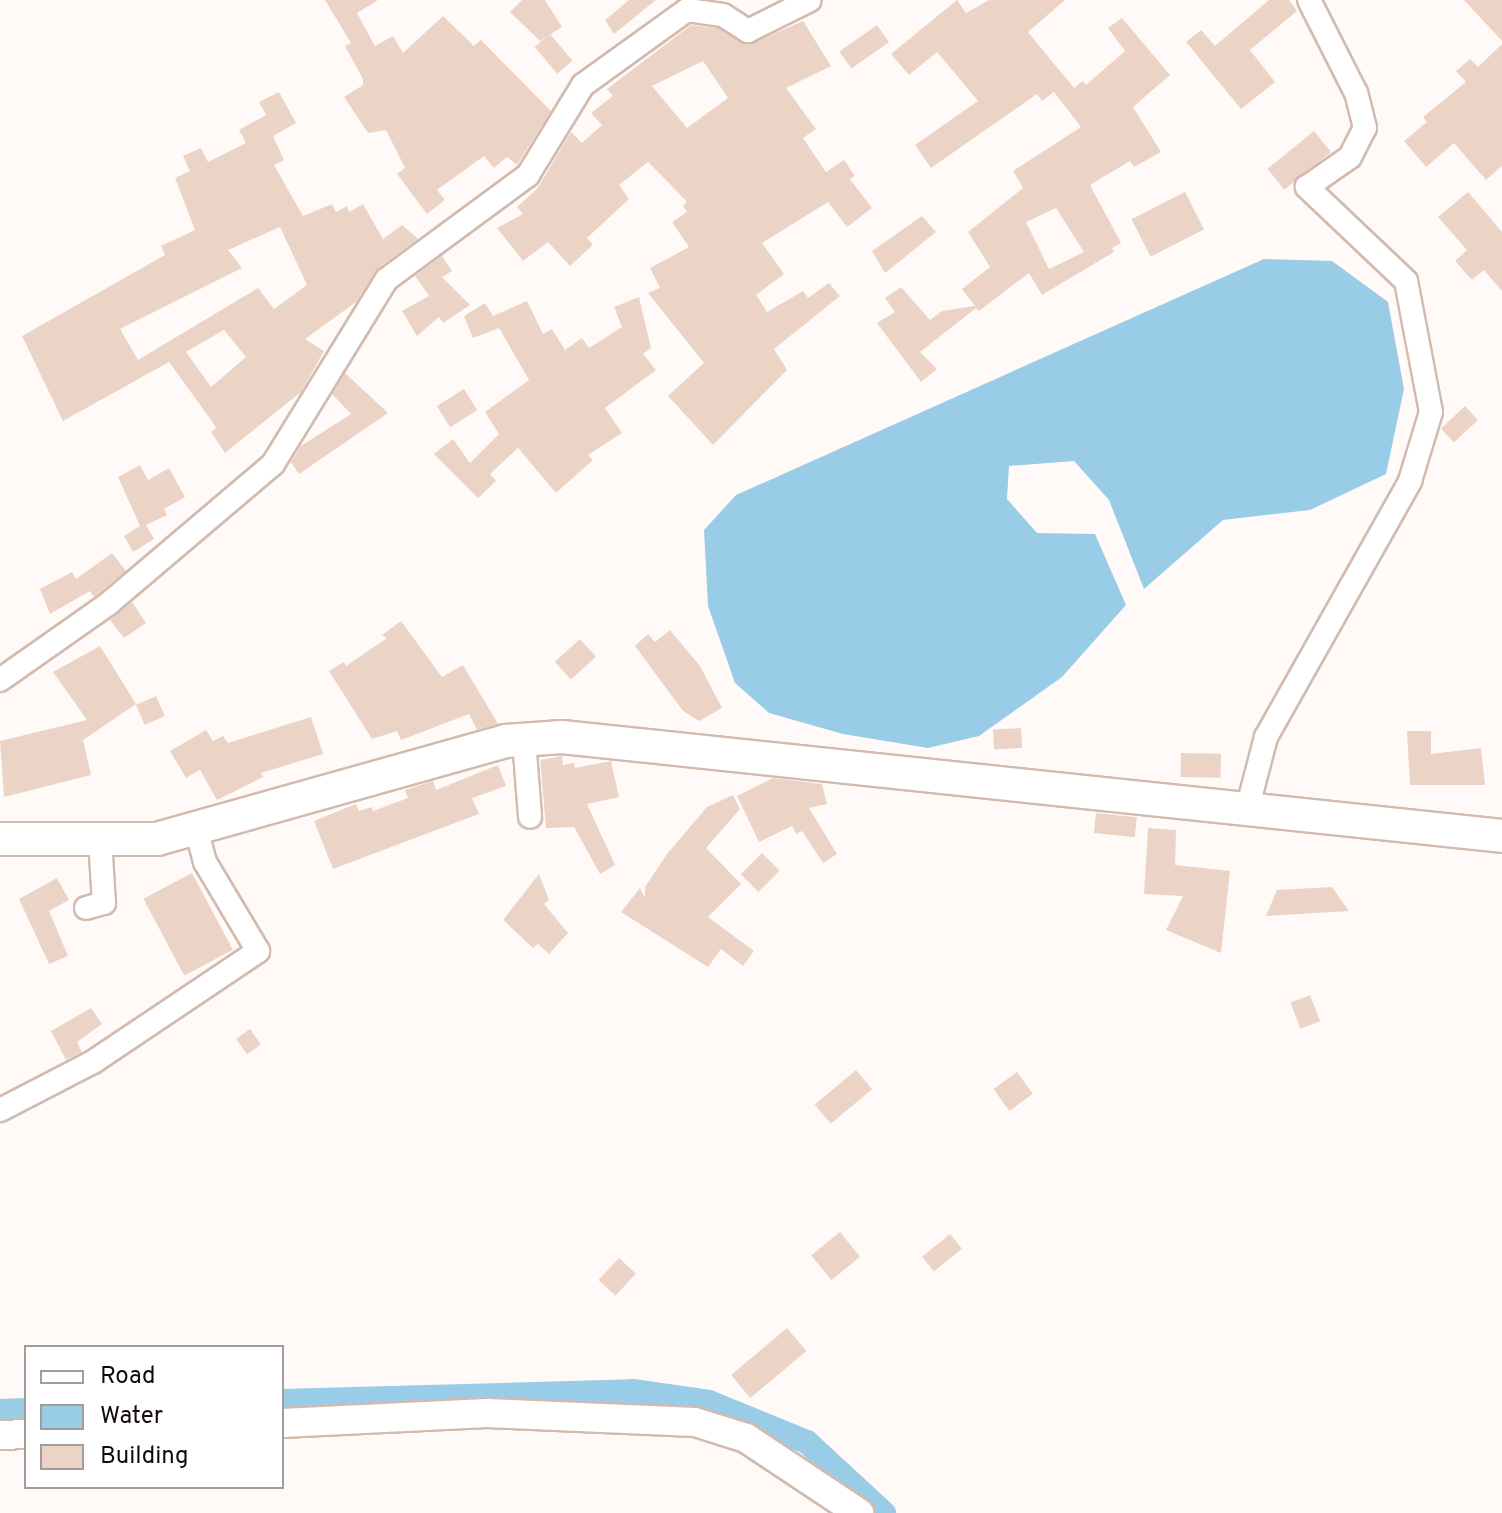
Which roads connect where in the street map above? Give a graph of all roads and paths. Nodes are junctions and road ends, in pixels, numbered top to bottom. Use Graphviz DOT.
graph roads {
  1 [pos="810,0"];
  2 [pos="1309,0"];
  3 [pos="0,680"];
  4 [pos="524,740"];
  5 [pos="1248,806"];
  6 [pos="530,817"];
  7 [pos="196,829"];
  8 [pos="1502,836"];
  9 [pos="0,839"];
  10 [pos="100,839"];
  11 [pos="86,908"];
  12 [pos="0,1110"];
  13 [pos="284,1423"];
  14 [pos="24,1434"];
  15 [pos="0,1435"];
  16 [pos="859,1513"];
  1 -- 3 [label="street"];
  2 -- 5 [label="street"];
  4 -- 5 [label="main road"];
  4 -- 6 [label="street"];
  4 -- 7 [label="main road"];
  5 -- 8 [label="main road"];
  7 -- 10 [label="main road"];
  7 -- 12 [label="street"];
  9 -- 10 [label="main road"];
  10 -- 11 [label="street"];
  13 -- 16 [label="street"];
  14 -- 15 [label="street"];
}
